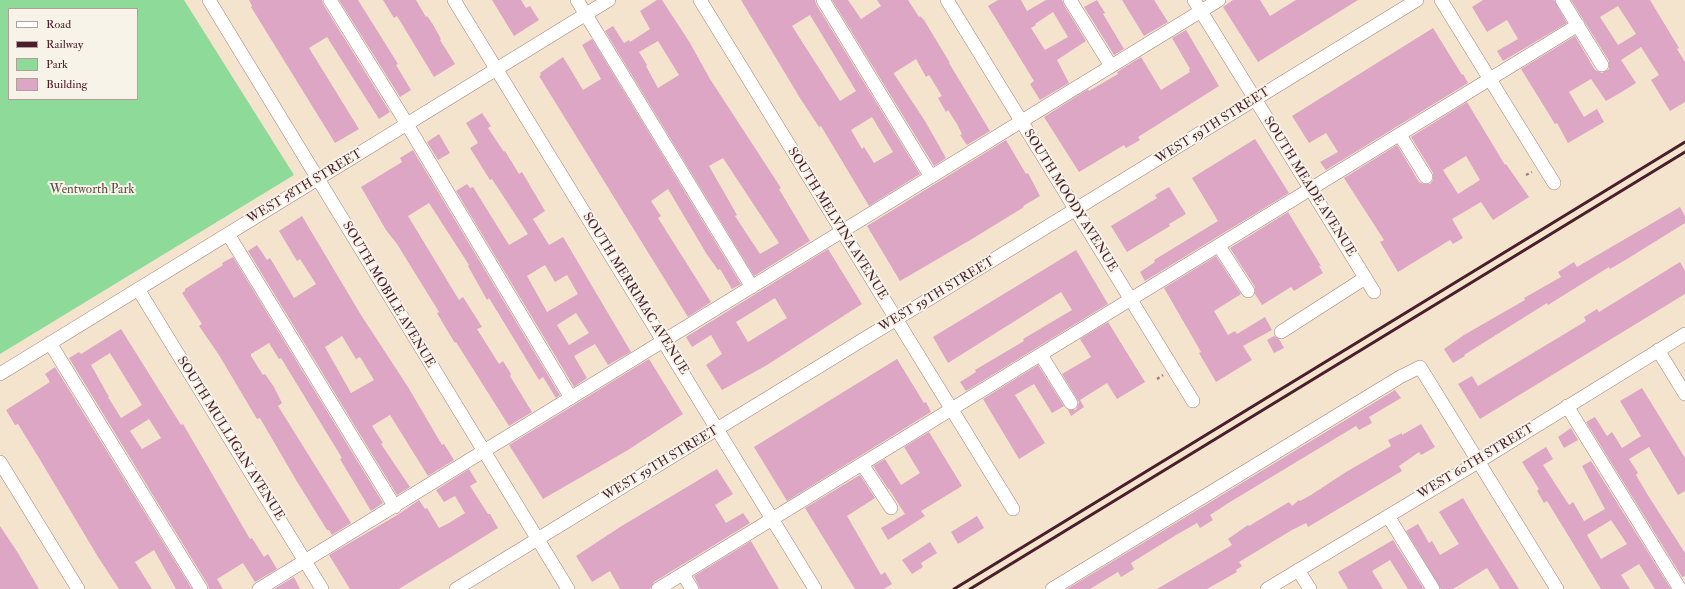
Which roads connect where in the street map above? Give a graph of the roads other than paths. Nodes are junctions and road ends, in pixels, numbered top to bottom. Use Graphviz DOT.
graph roads {
  1 [pos="209,0"];
  2 [pos="330,0"];
  3 [pos="454,0"];
  4 [pos="577,0"];
  5 [pos="609,0"];
  6 [pos="700,0"];
  7 [pos="823,0"];
  8 [pos="947,0"];
  9 [pos="1070,0"];
  10 [pos="1194,0"];
  11 [pos="1219,0"];
  12 [pos="1417,0"];
  13 [pos="1441,0"];
  14 [pos="1562,0"];
  15 [pos="1201,11"];
  16 [pos="586,14"];
  17 [pos="1578,25"];
  18 [pos="1602,65"];
  19 [pos="1111,66"];
  20 [pos="496,69"];
  21 [pos="1490,80"];
  22 [pos="1255,100"];
  23 [pos="1022,121"];
  24 [pos="407,125"];
  25 [pos="1400,135"];
  26 [pos="931,177"];
  27 [pos="1426,177"];
  28 [pos="318,179"];
  29 [pos="1554,183"];
  30 [pos="1311,190"];
  31 [pos="1076,210"];
  32 [pos="842,232"];
  33 [pos="228,234"];
  34 [pos="1219,246"];
  35 [pos="1365,278"];
  36 [pos="752,287"];
  37 [pos="138,289"];
  38 [pos="1248,291"];
  39 [pos="1374,292"];
  40 [pos="1131,299"];
  41 [pos="896,320"];
  42 [pos="1280,332"];
  43 [pos="1685,334"];
  44 [pos="663,341"];
  45 [pos="50,343"];
  46 [pos="1658,350"];
  47 [pos="1041,355"];
  48 [pos="0,374"];
  49 [pos="1685,394"];
  50 [pos="571,398"];
  51 [pos="1193,401"];
  52 [pos="1071,403"];
  53 [pos="1567,406"];
  54 [pos="952,409"];
  55 [pos="717,429"];
  56 [pos="484,452"];
  57 [pos="0,462"];
  58 [pos="1478,462"];
  59 [pos="862,464"];
  60 [pos="395,507"];
  61 [pos="890,508"];
  62 [pos="1013,509"];
  63 [pos="1388,516"];
  64 [pos="772,519"];
  65 [pos="537,540"];
  66 [pos="305,560"];
  67 [pos="1298,570"];
  68 [pos="683,574"];
  69 [pos="78,589"];
  70 [pos="201,589"];
  71 [pos="259,589"];
  72 [pos="322,589"];
  73 [pos="456,589"];
  74 [pos="568,589"];
  75 [pos="658,589"];
  76 [pos="692,589"];
  77 [pos="815,589"];
  78 [pos="1052,589"];
  79 [pos="1266,589"];
  80 [pos="1310,589"];
  81 [pos="1433,589"];
  82 [pos="1557,589"];
  83 [pos="1680,589"];
  1 -- 28 [label="street, SOUTH MOBILE AVENUE"];
  2 -- 24 [label="street"];
  3 -- 20 [label="street, SOUTH MERRIMAC AVENUE"];
  4 -- 16 [label="street"];
  5 -- 16 [label="street, WEST 58TH STREET"];
  6 -- 32 [label="street, SOUTH MELVINA AVENUE"];
  7 -- 26 [label="street"];
  8 -- 23 [label="street, SOUTH MOODY AVENUE"];
  9 -- 19 [label="street"];
  10 -- 15 [label="street, SOUTH MEADE AVENUE"];
  11 -- 15 [label="street"];
  12 -- 22 [label="street, WEST 59TH STREET"];
  13 -- 21 [label="street"];
  14 -- 17 [label="street"];
  15 -- 19 [label="street"];
  15 -- 22 [label="street, SOUTH MEADE AVENUE"];
  16 -- 20 [label="street, WEST 58TH STREET"];
  16 -- 36 [label="street"];
  17 -- 18 [label="street"];
  17 -- 21 [label="street"];
  19 -- 23 [label="street"];
  20 -- 24 [label="street, WEST 58TH STREET"];
  20 -- 44 [label="street, SOUTH MERRIMAC AVENUE"];
  21 -- 25 [label="street"];
  21 -- 29 [label="street"];
  22 -- 30 [label="street, SOUTH MEADE AVENUE"];
  22 -- 31 [label="street, WEST 59TH STREET"];
  23 -- 26 [label="street"];
  23 -- 31 [label="street, SOUTH MOODY AVENUE"];
  24 -- 28 [label="street, WEST 58TH STREET"];
  24 -- 50 [label="street"];
  25 -- 27 [label="street"];
  25 -- 30 [label="street"];
  26 -- 32 [label="street"];
  28 -- 33 [label="street, WEST 58TH STREET"];
  28 -- 56 [label="street, SOUTH MOBILE AVENUE"];
  30 -- 34 [label="street"];
  30 -- 35 [label="street, SOUTH MEADE AVENUE"];
  31 -- 40 [label="street, SOUTH MOODY AVENUE"];
  31 -- 41 [label="street, WEST 59TH STREET"];
  32 -- 36 [label="street"];
  32 -- 41 [label="street, SOUTH MELVINA AVENUE"];
  33 -- 37 [label="street, WEST 58TH STREET"];
  33 -- 60 [label="street"];
  34 -- 38 [label="street"];
  34 -- 40 [label="street"];
  35 -- 39 [label="street, SOUTH MEADE AVENUE"];
  35 -- 42 [label="street"];
  36 -- 44 [label="street"];
  37 -- 45 [label="street, WEST 58TH STREET"];
  37 -- 66 [label="street, SOUTH MULLIGAN AVENUE"];
  40 -- 47 [label="street"];
  40 -- 51 [label="street, SOUTH MOODY AVENUE"];
  41 -- 54 [label="street, SOUTH MELVINA AVENUE"];
  41 -- 55 [label="street, WEST 59TH STREET"];
  43 -- 46 [label="street, WEST 60TH STREET"];
  44 -- 50 [label="street"];
  44 -- 55 [label="street, SOUTH MERRIMAC AVENUE"];
  45 -- 48 [label="street, WEST 58TH STREET"];
  45 -- 70 [label="street"];
  46 -- 49 [label="street"];
  46 -- 53 [label="street, WEST 60TH STREET"];
  47 -- 52 [label="street"];
  47 -- 54 [label="street"];
  50 -- 56 [label="street"];
  53 -- 58 [label="street, WEST 60TH STREET"];
  53 -- 83 [label="street"];
  54 -- 59 [label="street"];
  54 -- 62 [label="street, SOUTH MELVINA AVENUE"];
  55 -- 64 [label="street, SOUTH MERRIMAC AVENUE"];
  55 -- 65 [label="street, WEST 59TH STREET"];
  56 -- 60 [label="street"];
  56 -- 65 [label="street, SOUTH MOBILE AVENUE"];
  57 -- 69 [label="street"];
  58 -- 63 [label="street, WEST 60TH STREET"];
  58 -- 78 [label="street"];
  58 -- 82 [label="street"];
  59 -- 61 [label="street"];
  59 -- 64 [label="street"];
  60 -- 66 [label="street"];
  63 -- 67 [label="street, WEST 60TH STREET"];
  63 -- 81 [label="street"];
  64 -- 68 [label="street"];
  64 -- 77 [label="street, SOUTH MERRIMAC AVENUE"];
  65 -- 73 [label="street, WEST 59TH STREET"];
  65 -- 74 [label="street, SOUTH MOBILE AVENUE"];
  66 -- 71 [label="street"];
  66 -- 72 [label="street, SOUTH MULLIGAN AVENUE"];
  67 -- 79 [label="street, WEST 60TH STREET"];
  67 -- 80 [label="street"];
  68 -- 75 [label="street"];
  68 -- 76 [label="street"];
}
